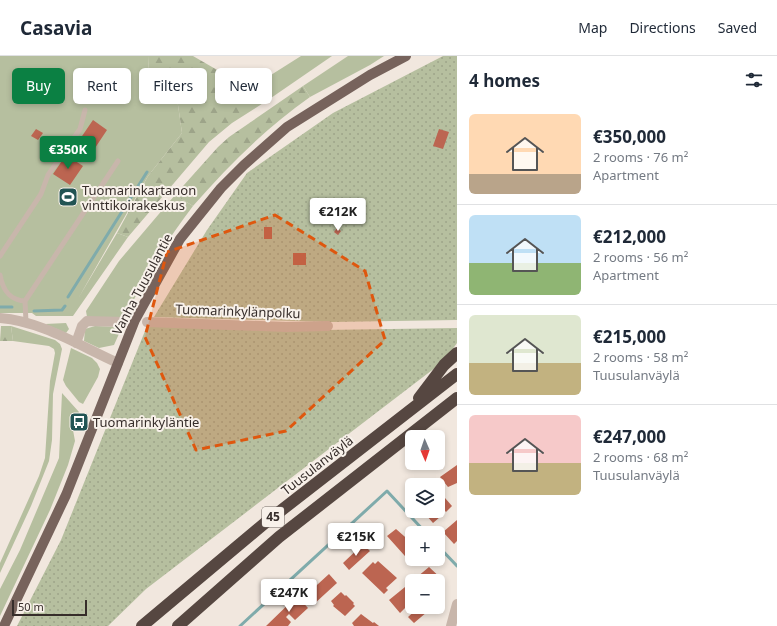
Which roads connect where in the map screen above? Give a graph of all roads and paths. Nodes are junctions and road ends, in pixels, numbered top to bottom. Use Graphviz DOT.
graph roads {
  1 [pos="411,56"];
  2 [pos="403,58"];
  3 [pos="85,110"];
  4 [pos="118,161"];
  5 [pos="0,256"];
  6 [pos="0,275"];
  7 [pos="25,301"];
  8 [pos="0,318"];
  9 [pos="26,322"];
  10 [pos="125,322"];
  11 [pos="147,322"];
  12 [pos="328,326"];
  13 [pos="76,343"];
  14 [pos="457,353"];
  15 [pos="118,363"];
  16 [pos="457,374"];
  17 [pos="457,398"];
  18 [pos="409,412"];
  19 [pos="457,604"];
  20 [pos="4,626"];
  21 [pos="142,626"];
  22 [pos="178,626"];
  23 [pos="451,626"];
  1 -- 2 [label="main road, Vanha Tuusulantie"];
  2 -- 15 [label="main road, Vanha Tuusulantie"];
  3 -- 5 [label="lane"];
  4 -- 7 [label="lane"];
  6 -- 7 [label="lane"];
  7 -- 9 [label="lane"];
  8 -- 9 [label="street"];
  9 -- 13 [label="street"];
  10 -- 13 [label="street"];
  11 -- 12 [label="street, Tuomarinkylänpolku"];
  13 -- 15 [label="street"];
  14 -- 18 [label="highway"];
  15 -- 20 [label="main road, Vanha Tuusulantie"];
  16 -- 18 [label="highway, Tuusulanväylä / 45"];
  17 -- 22 [label="highway, 45"];
  18 -- 21 [label="highway, Tuusulanväylä / 45"];
  19 -- 23 [label="street"];
}
